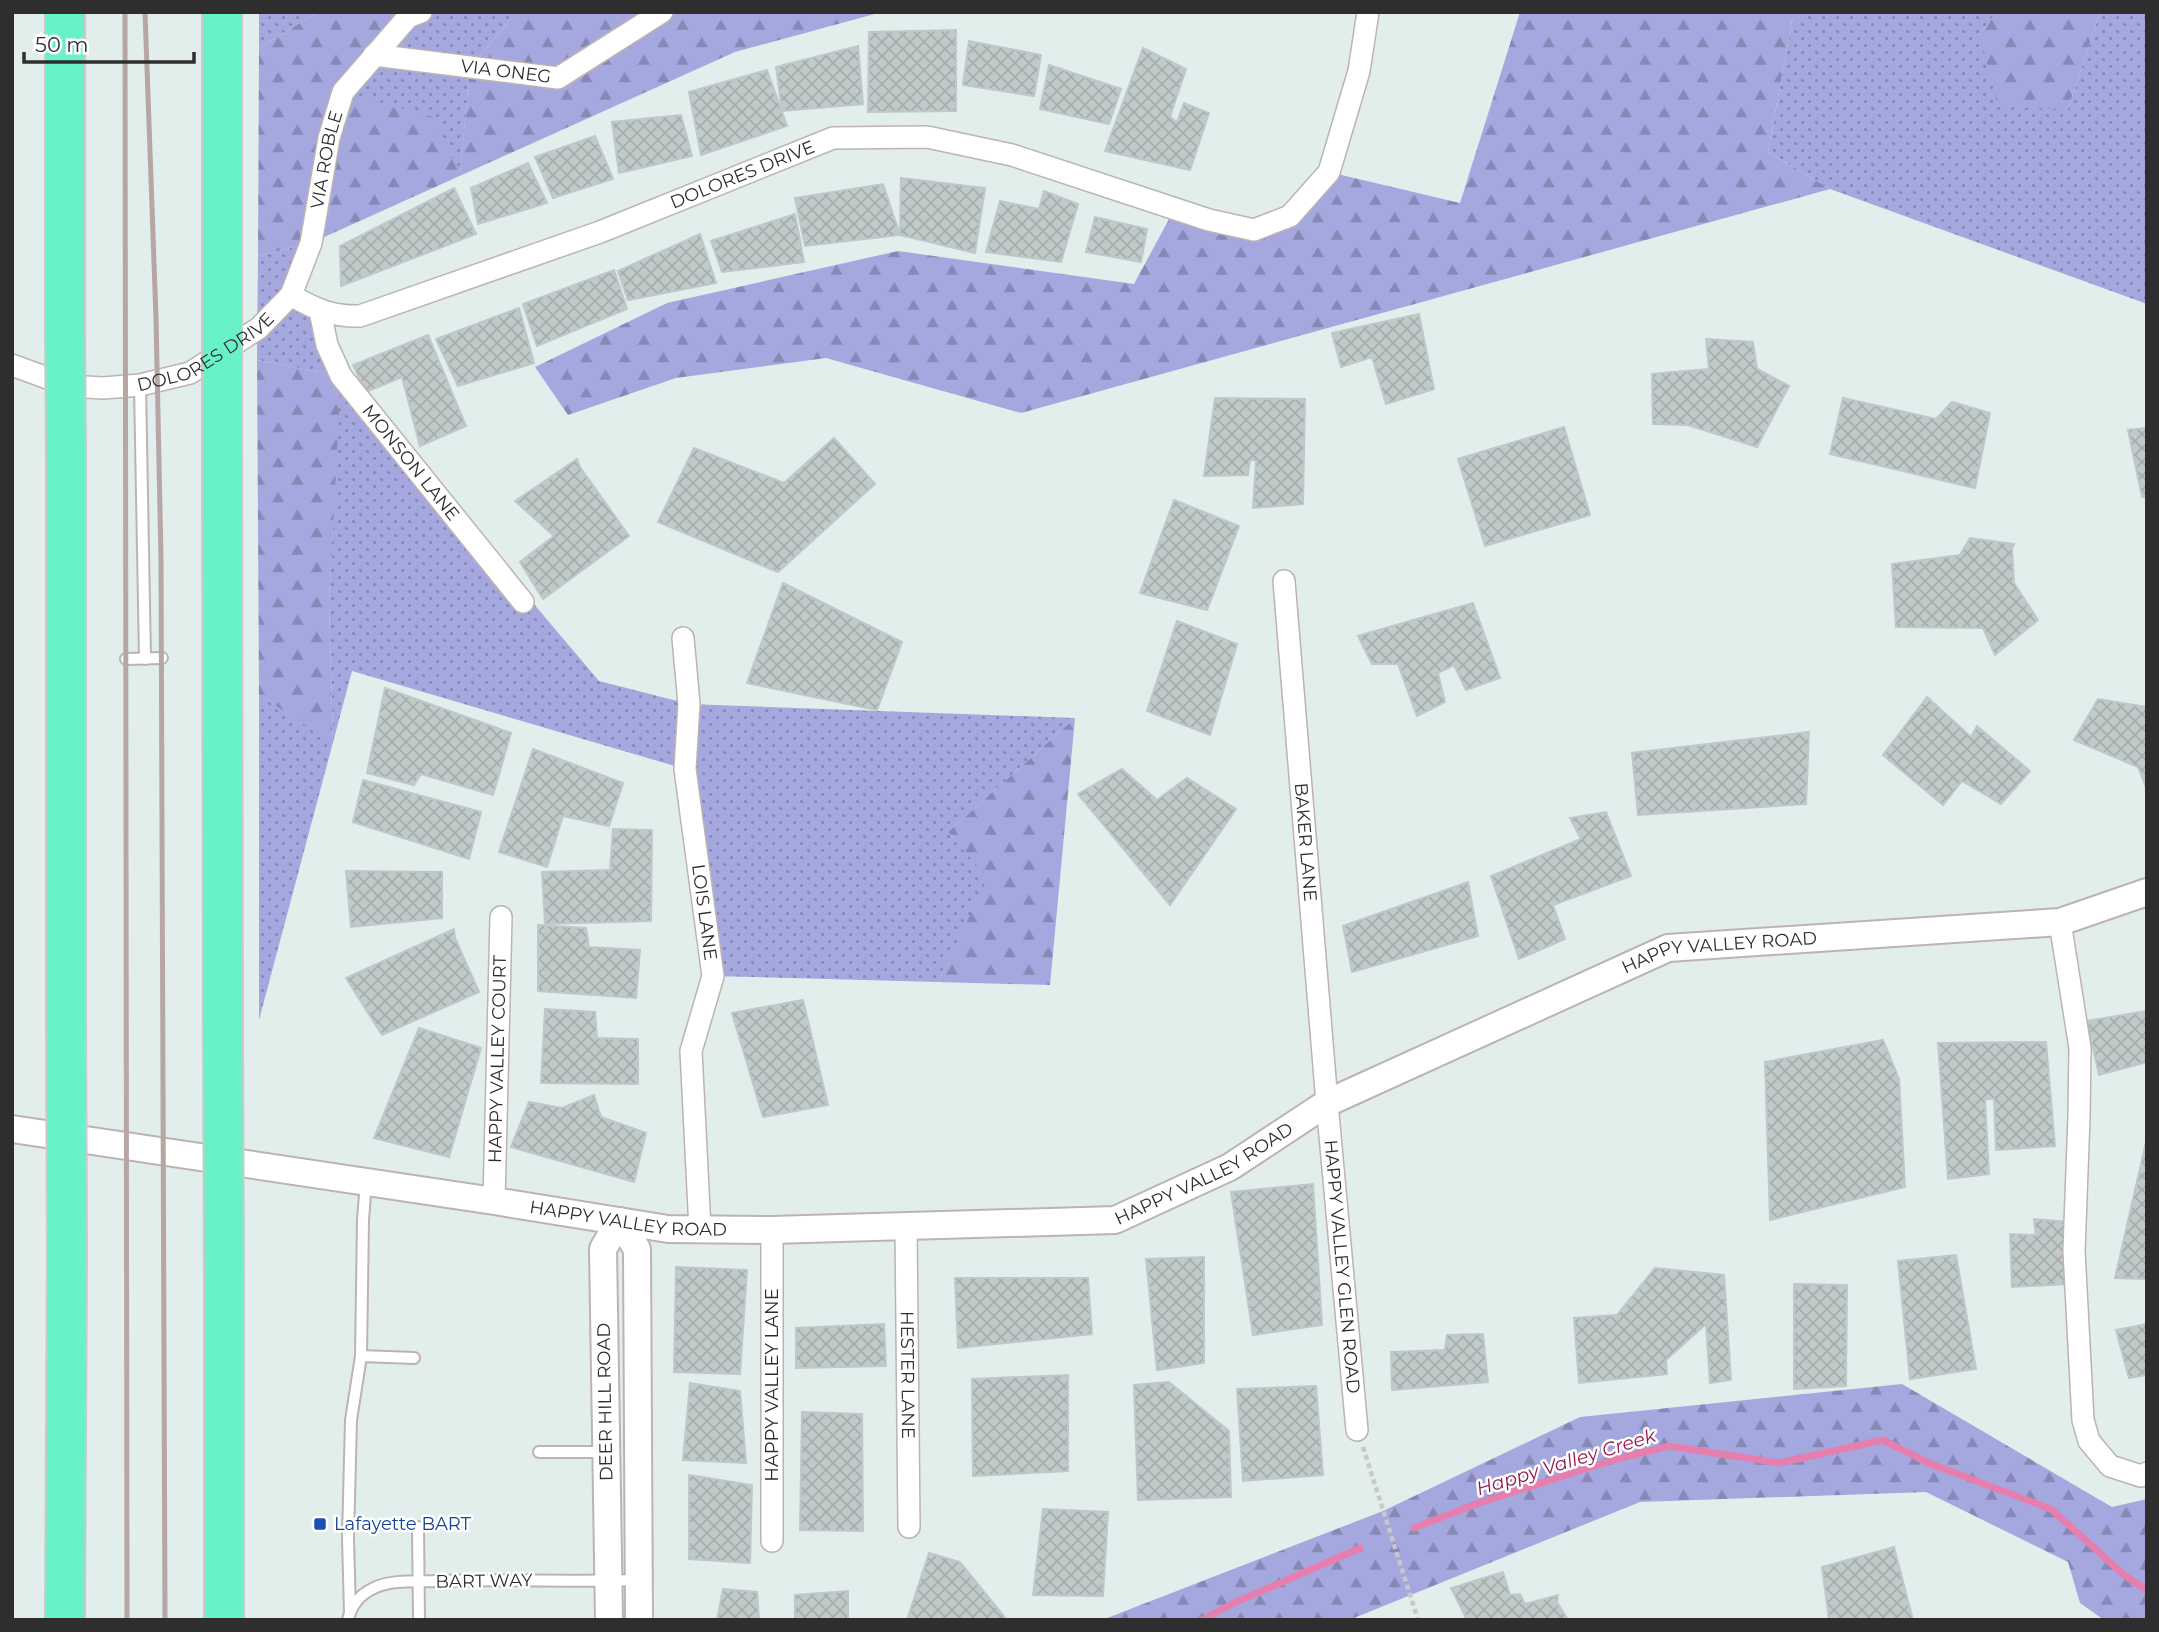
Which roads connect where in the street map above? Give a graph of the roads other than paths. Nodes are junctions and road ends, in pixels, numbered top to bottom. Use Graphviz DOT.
graph roads {
  1 [pos="65,12"];
  2 [pos="222,12"];
  3 [pos="421,12"];
  4 [pos="662,12"];
  5 [pos="1367,12"];
  6 [pos="374,55"];
  7 [pos="292,295"];
  8 [pos="320,311"];
  9 [pos="12,365"];
  10 [pos="140,385"];
  11 [pos="1284,581"];
  12 [pos="523,602"];
  13 [pos="683,638"];
  14 [pos="162,658"];
  15 [pos="126,659"];
  16 [pos="145,659"];
  17 [pos="2147,892"];
  18 [pos="501,917"];
  19 [pos="2060,922"];
  20 [pos="1327,1103"];
  21 [pos="12,1129"];
  22 [pos="366,1182"];
  23 [pos="494,1200"];
  24 [pos="619,1221"];
  25 [pos="906,1225"];
  26 [pos="700,1229"];
  27 [pos="772,1230"];
  28 [pos="637,1249"];
  29 [pos="361,1356"];
  30 [pos="414,1358"];
  31 [pos="1357,1430"];
  32 [pos="539,1452"];
  33 [pos="606,1452"];
  34 [pos="2147,1473"];
  35 [pos="418,1527"];
  36 [pos="909,1527"];
  37 [pos="66,1536"];
  38 [pos="772,1541"];
  39 [pos="638,1580"];
  40 [pos="609,1581"];
  41 [pos="419,1582"];
  42 [pos="23,1616"];
  43 [pos="349,1616"];
  44 [pos="65,1620"];
  45 [pos="224,1620"];
  46 [pos="419,1620"];
  47 [pos="609,1620"];
  48 [pos="639,1620"];
  1 -- 37 [label="highway, bridge"];
  2 -- 45 [label="highway, bridge"];
  3 -- 6 [label="street, VIA ROBLE"];
  4 -- 6 [label="street, VIA ONEG"];
  5 -- 8 [label="street, DOLORES DRIVE"];
  6 -- 7 [label="street, VIA ROBLE"];
  7 -- 8 [label="street, DOLORES DRIVE"];
  7 -- 10 [label="street, DOLORES DRIVE"];
  8 -- 12 [label="street, MONSON LANE"];
  9 -- 10 [label="street, DOLORES DRIVE"];
  10 -- 16 [label="lane"];
  11 -- 20 [label="street, BAKER LANE"];
  13 -- 26 [label="street, LOIS LANE"];
  14 -- 16 [label="lane"];
  15 -- 16 [label="lane"];
  17 -- 19 [label="street, HAPPY VALLEY ROAD"];
  18 -- 23 [label="street, HAPPY VALLEY COURT"];
  19 -- 20 [label="street, HAPPY VALLEY ROAD"];
  19 -- 34 [label="street"];
  20 -- 25 [label="street, HAPPY VALLEY ROAD"];
  20 -- 31 [label="street, HAPPY VALLEY GLEN ROAD"];
  21 -- 22 [label="street, HAPPY VALLEY ROAD"];
  22 -- 23 [label="street, HAPPY VALLEY ROAD"];
  22 -- 29 [label="lane"];
  23 -- 24 [label="street, HAPPY VALLEY ROAD"];
  24 -- 26 [label="street, HAPPY VALLEY ROAD"];
  24 -- 28 [label="street"];
  24 -- 33 [label="street, DEER HILL ROAD"];
  25 -- 27 [label="street, HAPPY VALLEY ROAD"];
  25 -- 36 [label="street, HESTER LANE"];
  26 -- 27 [label="street, HAPPY VALLEY ROAD"];
  27 -- 38 [label="street, HAPPY VALLEY LANE"];
  28 -- 39 [label="street, DEER HILL ROAD"];
  28 -- 48 [label="street, DEER HILL ROAD"];
  29 -- 30 [label="lane"];
  29 -- 43 [label="lane"];
  32 -- 33 [label="lane"];
  33 -- 40 [label="street, DEER HILL ROAD"];
  35 -- 41 [label="lane"];
  37 -- 42 [label="highway"];
  37 -- 44 [label="highway"];
  39 -- 40 [label="lane, BART WAY"];
  39 -- 48 [label="street, DEER HILL ROAD"];
  40 -- 41 [label="lane, BART WAY"];
  40 -- 47 [label="street, DEER HILL ROAD"];
  41 -- 43 [label="lane, BART WAY"];
  41 -- 46 [label="lane"];
}
